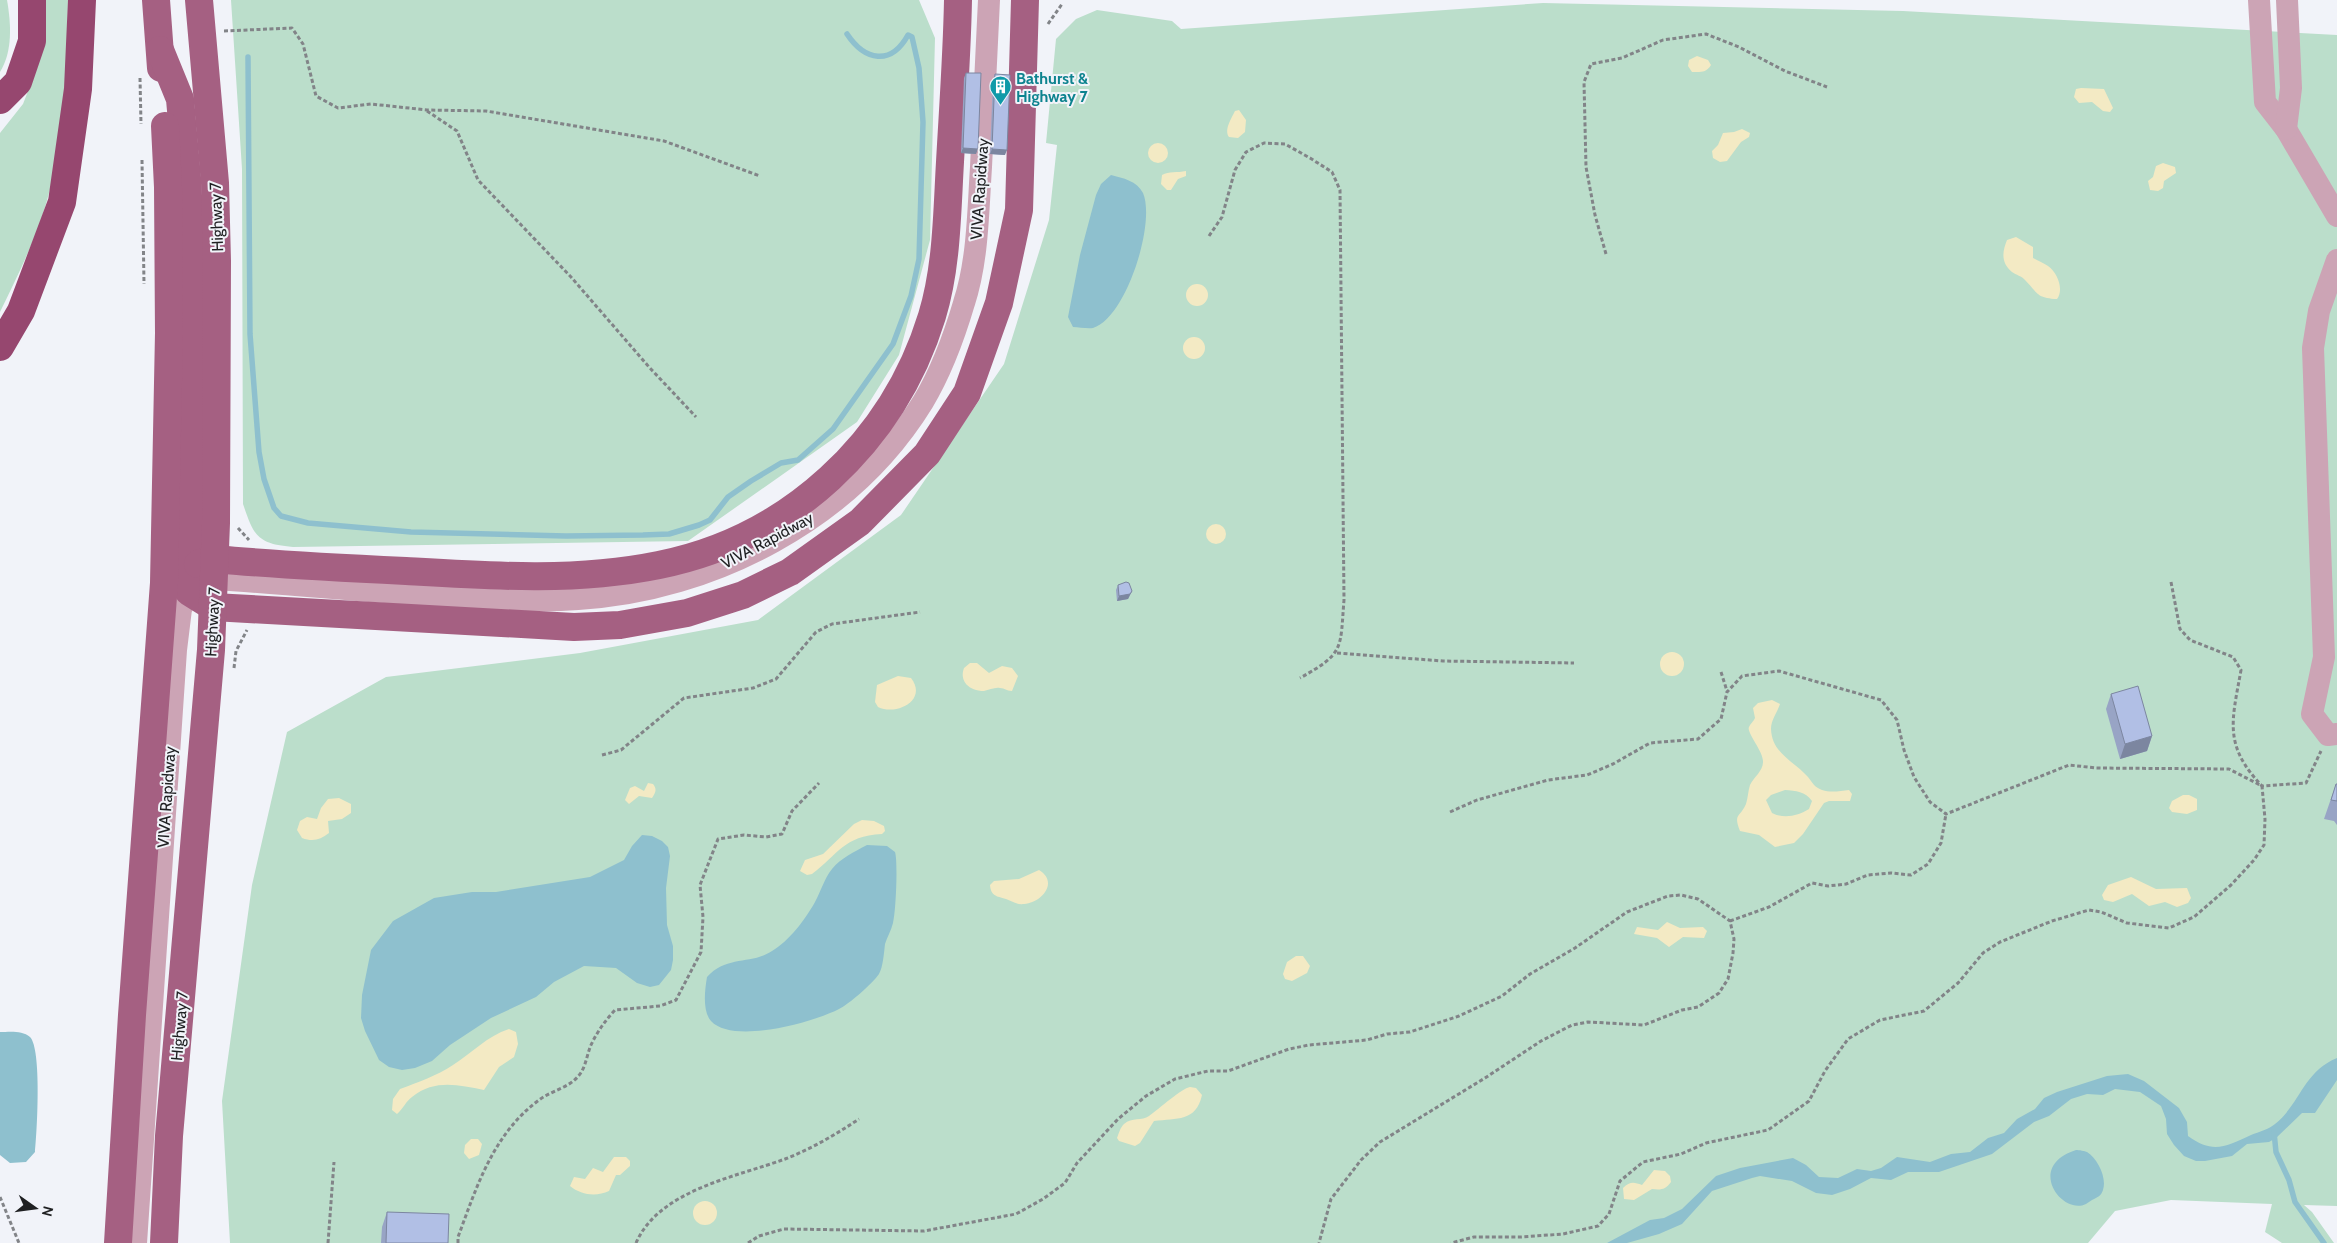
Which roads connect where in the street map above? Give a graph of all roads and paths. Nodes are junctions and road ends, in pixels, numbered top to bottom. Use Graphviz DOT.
graph roads {
  1 [pos="32,0"];
  2 [pos="82,0"];
  3 [pos="156,0"];
  4 [pos="198,0"];
  5 [pos="958,0"];
  6 [pos="990,0"];
  7 [pos="1024,0"];
  8 [pos="2259,0"];
  9 [pos="2287,0"];
  10 [pos="1062,4"];
  11 [pos="1046,27"];
  12 [pos="224,31"];
  13 [pos="160,50"];
  14 [pos="139,68"];
  15 [pos="1827,87"];
  16 [pos="0,100"];
  17 [pos="427,110"];
  18 [pos="141,127"];
  19 [pos="2286,129"];
  20 [pos="142,157"];
  21 [pos="760,176"];
  22 [pos="2337,216"];
  23 [pos="1209,236"];
  24 [pos="1606,254"];
  25 [pos="2337,260"];
  26 [pos="144,294"];
  27 [pos="0,347"];
  28 [pos="696,417"];
  29 [pos="215,569"];
  30 [pos="189,580"];
  31 [pos="2171,582"];
  32 [pos="164,583"];
  33 [pos="424,595"];
  34 [pos="213,607"];
  35 [pos="920,612"];
  36 [pos="335,614"];
  37 [pos="253,627"];
  38 [pos="2330,633"];
  39 [pos="236,651"];
  40 [pos="1337,653"];
  41 [pos="1574,663"];
  42 [pos="1721,672"];
  43 [pos="1300,678"];
  44 [pos="1727,692"];
  45 [pos="2333,734"];
  46 [pos="602,755"];
  47 [pos="819,783"];
  48 [pos="2262,786"];
  49 [pos="1450,812"];
  50 [pos="1946,814"];
  51 [pos="1730,921"];
  52 [pos="859,1119"];
  53 [pos="334,1162"];
  54 [pos="0,1198"];
  55 [pos="19,1243"];
  56 [pos="118,1243"];
  57 [pos="136,1243"];
  58 [pos="164,1243"];
  59 [pos="328,1243"];
  60 [pos="458,1243"];
  61 [pos="636,1243"];
  62 [pos="748,1243"];
  63 [pos="1319,1243"];
  64 [pos="1451,1243"];
  1 -- 16 [label="highway"];
  2 -- 27 [label="highway"];
  3 -- 13 [label="main road"];
  4 -- 29 [label="main road, Highway 7"];
  5 -- 29 [label="main road"];
  6 -- 33 [label="lane, VIVA Rapidway"];
  7 -- 36 [label="main road"];
  8 -- 19 [label="lane"];
  9 -- 19 [label="lane"];
  10 -- 11 [label="path"];
  12 -- 17 [label="path"];
  13 -- 30 [label="main road"];
  13 -- 32 [label="main road"];
  14 -- 18 [label="path"];
  15 -- 24 [label="path"];
  17 -- 21 [label="path"];
  17 -- 28 [label="path"];
  19 -- 22 [label="lane"];
  20 -- 26 [label="path"];
  23 -- 40 [label="path"];
  25 -- 38 [label="lane"];
  29 -- 30 [label="main road"];
  29 -- 33 [label="lane, VIVA Rapidway"];
  29 -- 34 [label="main road, Highway 7"];
  30 -- 32 [label="main road"];
  30 -- 34 [label="main road"];
  30 -- 57 [label="lane, VIVA Rapidway"];
  31 -- 48 [label="path"];
  32 -- 56 [label="main road"];
  33 -- 36 [label="lane, VIVA Rapidway"];
  34 -- 36 [label="main road"];
  34 -- 58 [label="main road, Highway 7"];
  35 -- 46 [label="path"];
  37 -- 39 [label="path"];
  38 -- 45 [label="lane"];
  40 -- 41 [label="path"];
  40 -- 43 [label="path"];
  42 -- 44 [label="path"];
  44 -- 49 [label="path"];
  44 -- 50 [label="path"];
  45 -- 48 [label="path"];
  47 -- 60 [label="path"];
  48 -- 50 [label="path"];
  48 -- 64 [label="path"];
  50 -- 51 [label="path"];
  51 -- 62 [label="path"];
  51 -- 63 [label="path"];
  52 -- 61 [label="path"];
  53 -- 59 [label="path"];
  54 -- 55 [label="path"];
}
